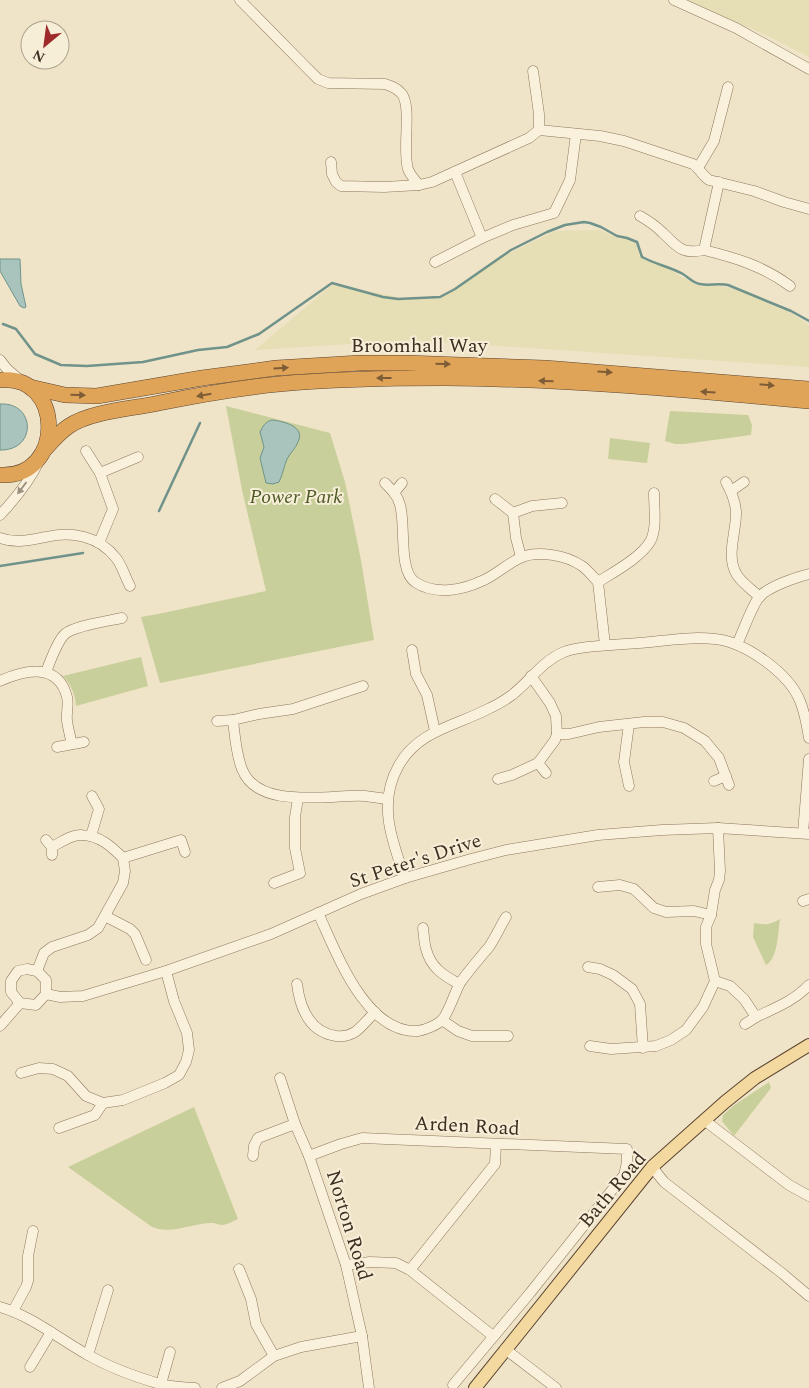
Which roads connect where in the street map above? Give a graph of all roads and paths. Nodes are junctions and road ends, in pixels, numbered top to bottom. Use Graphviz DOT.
graph roads {
  1 [pos="240,0"];
  2 [pos="674,0"];
  3 [pos="809,69"];
  4 [pos="532,71"];
  5 [pos="728,87"];
  6 [pos="539,130"];
  7 [pos="576,134"];
  8 [pos="331,162"];
  9 [pos="698,168"];
  10 [pos="455,172"];
  11 [pos="719,182"];
  12 [pos="419,185"];
  13 [pos="809,209"];
  14 [pos="640,216"];
  15 [pos="482,238"];
  16 [pos="704,250"];
  17 [pos="435,262"];
  18 [pos="790,286"];
  19 [pos="0,360"];
  20 [pos="0,380"];
  21 [pos="26,385"];
  22 [pos="809,389"];
  23 [pos="809,401"];
  24 [pos="86,451"];
  25 [pos="43,453"];
  26 [pos="138,458"];
  27 [pos="100,473"];
  28 [pos="0,475"];
  29 [pos="402,482"];
  30 [pos="744,482"];
  31 [pos="385,483"];
  32 [pos="394,492"];
  33 [pos="654,494"];
  34 [pos="495,499"];
  35 [pos="562,504"];
  36 [pos="513,513"];
  37 [pos="0,515"];
  38 [pos="0,538"];
  39 [pos="99,542"];
  40 [pos="521,557"];
  41 [pos="809,574"];
  42 [pos="598,582"];
  43 [pos="130,586"];
  44 [pos="760,597"];
  45 [pos="122,618"];
  46 [pos="737,644"];
  47 [pos="605,645"];
  48 [pos="412,650"];
  49 [pos="46,672"];
  50 [pos="531,676"];
  51 [pos="0,681"];
  52 [pos="363,686"];
  53 [pos="233,720"];
  54 [pos="217,721"];
  55 [pos="629,724"];
  56 [pos="436,731"];
  57 [pos="557,734"];
  58 [pos="809,738"];
  59 [pos="84,742"];
  60 [pos="72,744"];
  61 [pos="57,747"];
  62 [pos="809,759"];
  63 [pos="538,763"];
  64 [pos="546,773"];
  65 [pos="498,779"];
  66 [pos="714,781"];
  67 [pos="629,786"];
  68 [pos="92,796"];
  69 [pos="298,798"];
  70 [pos="388,799"];
  71 [pos="718,828"];
  72 [pos="806,833"];
  73 [pos="91,836"];
  74 [pos="50,847"];
  75 [pos="185,852"];
  76 [pos="123,858"];
  77 [pos="405,878"];
  78 [pos="274,882"];
  79 [pos="598,887"];
  80 [pos="318,913"];
  81 [pos="711,915"];
  82 [pos="105,916"];
  83 [pos="506,918"];
  84 [pos="423,928"];
  85 [pos="146,960"];
  86 [pos="588,968"];
  87 [pos="37,971"];
  88 [pos="166,971"];
  89 [pos="715,981"];
  90 [pos="297,984"];
  91 [pos="459,984"];
  92 [pos="809,985"];
  93 [pos="46,994"];
  94 [pos="20,1003"];
  95 [pos="375,1012"];
  96 [pos="756,1017"];
  97 [pos="442,1020"];
  98 [pos="745,1024"];
  99 [pos="0,1026"];
  100 [pos="508,1036"];
  101 [pos="809,1045"];
  102 [pos="590,1046"];
  103 [pos="642,1048"];
  104 [pos="21,1073"];
  105 [pos="280,1078"];
  106 [pos="103,1104"];
  107 [pos="704,1120"];
  108 [pos="295,1124"];
  109 [pos="59,1128"];
  110 [pos="496,1144"];
  111 [pos="627,1149"];
  112 [pos="254,1156"];
  113 [pos="309,1156"];
  114 [pos="653,1166"];
  115 [pos="809,1196"];
  116 [pos="32,1231"];
  117 [pos="346,1266"];
  118 [pos="240,1269"];
  119 [pos="410,1270"];
  120 [pos="108,1290"];
  121 [pos="809,1296"];
  122 [pos="0,1307"];
  123 [pos="13,1310"];
  124 [pos="51,1332"];
  125 [pos="362,1336"];
  126 [pos="493,1336"];
  127 [pos="505,1349"];
  128 [pos="170,1352"];
  129 [pos="88,1355"];
  130 [pos="274,1356"];
  131 [pos="30,1367"];
  132 [pos="161,1384"];
  133 [pos="453,1384"];
  134 [pos="242,1385"];
  135 [pos="194,1388"];
  136 [pos="222,1388"];
  137 [pos="370,1388"];
  138 [pos="475,1388"];
  139 [pos="556,1388"];
  1 -- 12 [label="street"];
  2 -- 3 [label="street"];
  4 -- 6 [label="street"];
  5 -- 9 [label="street"];
  6 -- 7 [label="street"];
  6 -- 10 [label="street"];
  7 -- 9 [label="street"];
  7 -- 15 [label="street"];
  8 -- 12 [label="street"];
  9 -- 11 [label="street"];
  10 -- 12 [label="street"];
  10 -- 15 [label="street"];
  11 -- 13 [label="street"];
  11 -- 16 [label="street"];
  14 -- 16 [label="street"];
  15 -- 17 [label="street"];
  16 -- 18 [label="street"];
  19 -- 21 [label="street"];
  20 -- 21 [label="highway, Broomhall Way"];
  21 -- 22 [label="highway, Broomhall Way, one-way"];
  21 -- 25 [label="highway"];
  23 -- 25 [label="highway, Broomhall Way, one-way"];
  24 -- 27 [label="street"];
  25 -- 28 [label="highway, Broomhall Way"];
  25 -- 37 [label="street, one-way"];
  26 -- 27 [label="street"];
  27 -- 39 [label="street"];
  29 -- 32 [label="street"];
  30 -- 44 [label="street"];
  31 -- 32 [label="street"];
  32 -- 40 [label="street"];
  33 -- 42 [label="street"];
  34 -- 36 [label="street"];
  35 -- 36 [label="street"];
  36 -- 40 [label="street"];
  38 -- 39 [label="street"];
  39 -- 43 [label="street"];
  40 -- 42 [label="street"];
  41 -- 44 [label="street"];
  42 -- 47 [label="street"];
  44 -- 46 [label="street"];
  45 -- 49 [label="street"];
  46 -- 47 [label="street"];
  46 -- 58 [label="street"];
  47 -- 50 [label="street"];
  48 -- 56 [label="street"];
  49 -- 51 [label="street"];
  49 -- 60 [label="street"];
  50 -- 56 [label="street"];
  50 -- 57 [label="street"];
  52 -- 53 [label="street"];
  53 -- 54 [label="street"];
  53 -- 69 [label="street"];
  55 -- 57 [label="street"];
  55 -- 66 [label="street"];
  55 -- 67 [label="street"];
  56 -- 70 [label="street"];
  57 -- 63 [label="street"];
  59 -- 60 [label="street"];
  60 -- 61 [label="street"];
  62 -- 72 [label="street"];
  63 -- 64 [label="street"];
  63 -- 65 [label="street"];
  68 -- 73 [label="street"];
  69 -- 70 [label="street"];
  69 -- 78 [label="street"];
  70 -- 77 [label="street"];
  71 -- 72 [label="street, St Peter's Drive"];
  71 -- 77 [label="street, St Peter's Drive"];
  71 -- 81 [label="street"];
  73 -- 74 [label="street"];
  73 -- 76 [label="street"];
  75 -- 76 [label="street"];
  76 -- 82 [label="street"];
  77 -- 80 [label="street, St Peter's Drive"];
  79 -- 81 [label="street"];
  80 -- 88 [label="street, St Peter's Drive"];
  80 -- 95 [label="street"];
  81 -- 89 [label="street"];
  82 -- 85 [label="street"];
  82 -- 87 [label="street"];
  83 -- 91 [label="street"];
  84 -- 91 [label="street"];
  86 -- 103 [label="street"];
  87 -- 93 [label="street"];
  87 -- 94 [label="street"];
  88 -- 93 [label="street, St Peter's Drive"];
  88 -- 106 [label="street"];
  89 -- 96 [label="street"];
  89 -- 103 [label="street"];
  90 -- 95 [label="street"];
  91 -- 97 [label="street"];
  92 -- 96 [label="street"];
  93 -- 94 [label="street"];
  94 -- 99 [label="street"];
  95 -- 97 [label="street"];
  96 -- 98 [label="street"];
  97 -- 100 [label="street"];
  101 -- 107 [label="main road, Bath Road"];
  102 -- 103 [label="street"];
  104 -- 106 [label="street"];
  105 -- 108 [label="street, Norton Road"];
  106 -- 109 [label="street"];
  107 -- 114 [label="main road, Bath Road"];
  107 -- 115 [label="street"];
  108 -- 112 [label="street"];
  108 -- 113 [label="street, Norton Road"];
  110 -- 111 [label="street, Arden Road"];
  110 -- 113 [label="street, Arden Road"];
  110 -- 119 [label="street"];
  111 -- 126 [label="street, Bath Road"];
  113 -- 117 [label="street, Norton Road"];
  114 -- 121 [label="street"];
  114 -- 127 [label="main road, Bath Road"];
  116 -- 123 [label="street"];
  117 -- 119 [label="street"];
  117 -- 125 [label="street, Norton Road"];
  118 -- 130 [label="street"];
  119 -- 126 [label="street"];
  120 -- 129 [label="street"];
  122 -- 123 [label="street"];
  123 -- 124 [label="street"];
  124 -- 129 [label="street"];
  124 -- 131 [label="street"];
  125 -- 130 [label="street"];
  125 -- 137 [label="street, Norton Road"];
  126 -- 133 [label="street, Bath Road"];
  127 -- 138 [label="main road, Bath Road"];
  127 -- 139 [label="street"];
  128 -- 132 [label="street"];
  129 -- 132 [label="street"];
  130 -- 134 [label="street"];
  132 -- 135 [label="street"];
  134 -- 136 [label="street"];
}
